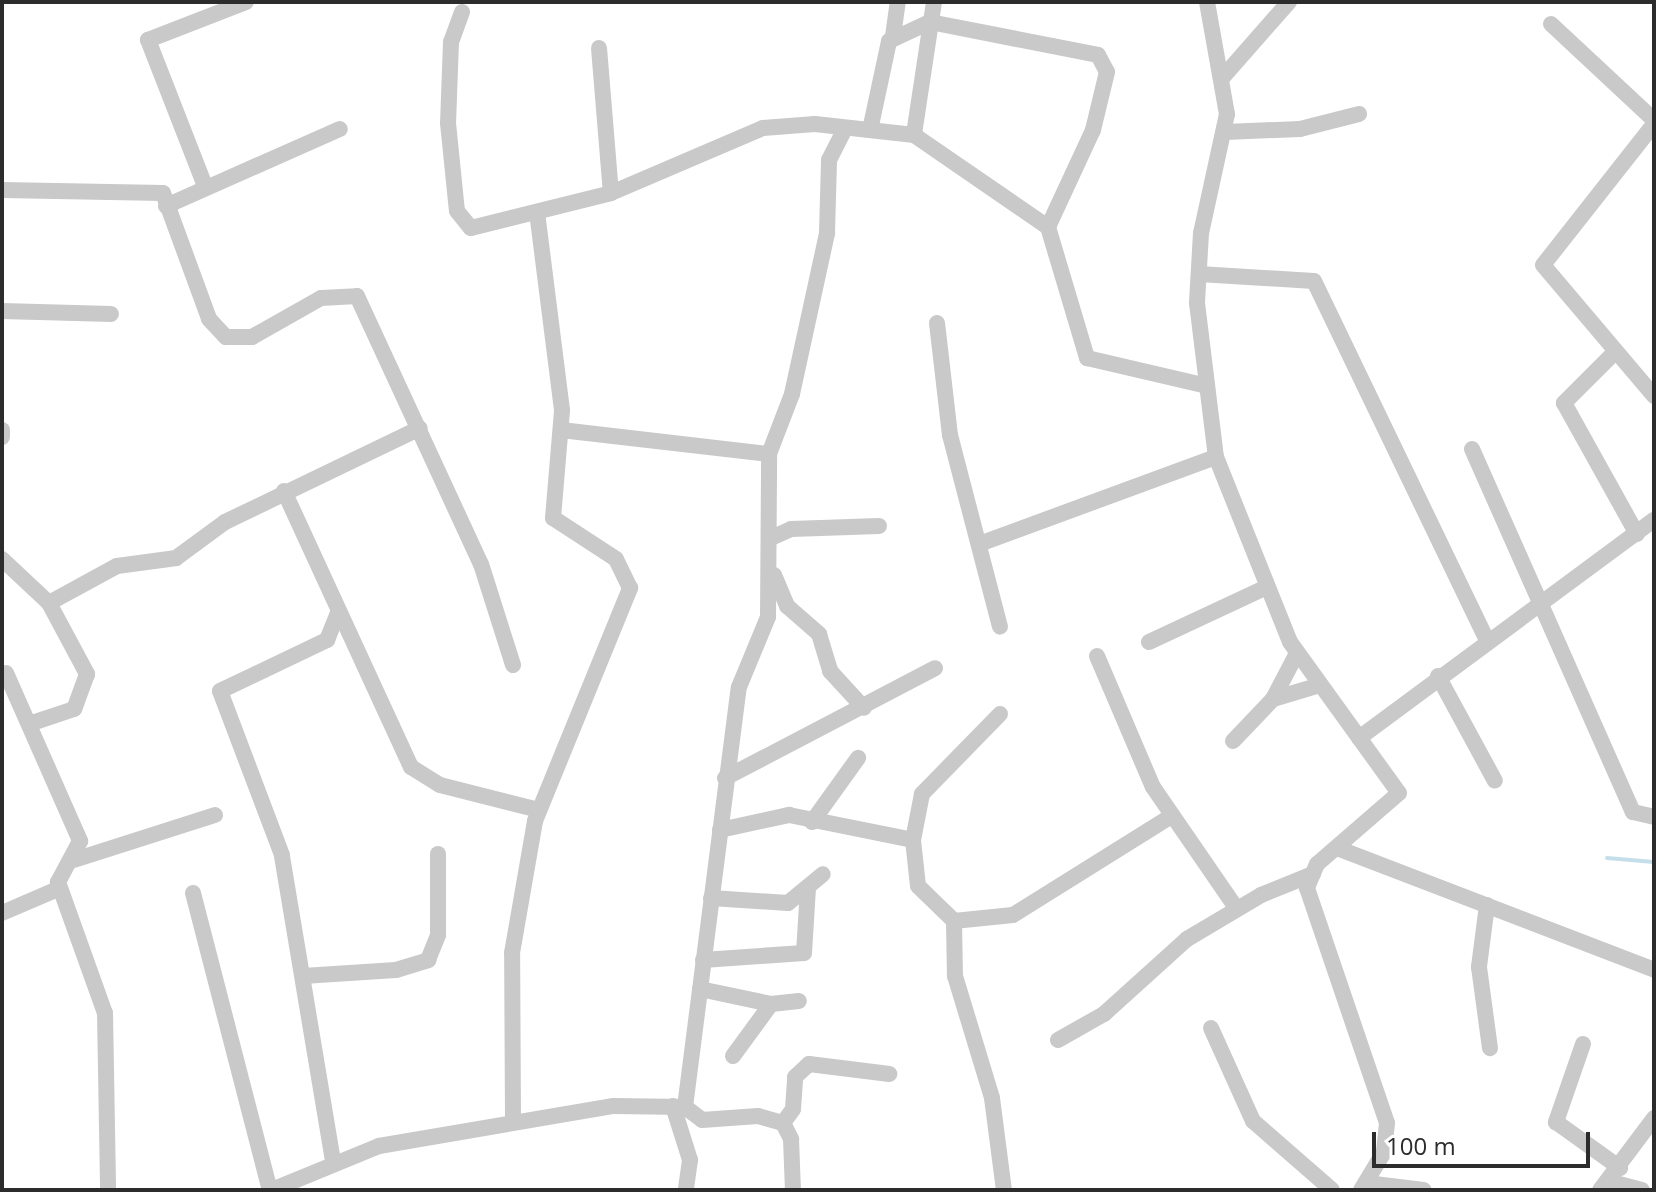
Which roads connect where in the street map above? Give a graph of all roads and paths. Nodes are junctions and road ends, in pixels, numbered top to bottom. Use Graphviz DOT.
graph roads {
  1 [pos="246,2"];
  2 [pos="898,2"];
  3 [pos="934,2"];
  4 [pos="1207,2"];
  5 [pos="1289,2"];
  6 [pos="228,4"];
  7 [pos="462,12"];
  8 [pos="930,22"];
  9 [pos="1551,24"];
  10 [pos="893,36"];
  11 [pos="599,48"];
  12 [pos="1223,77"];
  13 [pos="1359,114"];
  14 [pos="1654,122"];
  15 [pos="340,129"];
  16 [pos="870,130"];
  17 [pos="844,131"];
  18 [pos="1225,132"];
  19 [pos="914,135"];
  20 [pos="205,186"];
  21 [pos="2,190"];
  22 [pos="611,193"];
  23 [pos="166,206"];
  24 [pos="537,213"];
  25 [pos="1048,227"];
  26 [pos="1199,274"];
  27 [pos="2,311"];
  28 [pos="111,314"];
  29 [pos="937,323"];
  30 [pos="1614,353"];
  31 [pos="1203,385"];
  32 [pos="1654,396"];
  33 [pos="420,428"];
  34 [pos="2,430"];
  35 [pos="561,430"];
  36 [pos="2,437"];
  37 [pos="1472,449"];
  38 [pos="769,454"];
  39 [pos="1216,457"];
  40 [pos="284,491"];
  41 [pos="1654,520"];
  42 [pos="879,526"];
  43 [pos="1637,534"];
  44 [pos="771,538"];
  45 [pos="982,543"];
  46 [pos="2,559"];
  47 [pos="768,569"];
  48 [pos="1267,587"];
  49 [pos="1541,598"];
  50 [pos="49,603"];
  51 [pos="337,615"];
  52 [pos="1000,627"];
  53 [pos="1486,638"];
  54 [pos="1149,642"];
  55 [pos="1297,653"];
  56 [pos="1097,656"];
  57 [pos="513,665"];
  58 [pos="935,668"];
  59 [pos="6,673"];
  60 [pos="1438,676"];
  61 [pos="1317,686"];
  62 [pos="1273,699"];
  63 [pos="864,708"];
  64 [pos="1000,714"];
  65 [pos="29,724"];
  66 [pos="1359,738"];
  67 [pos="1233,741"];
  68 [pos="858,758"];
  69 [pos="725,778"];
  70 [pos="1495,781"];
  71 [pos="539,810"];
  72 [pos="215,815"];
  73 [pos="1170,817"];
  74 [pos="1654,817"];
  75 [pos="812,822"];
  76 [pos="720,830"];
  77 [pos="913,840"];
  78 [pos="1337,848"];
  79 [pos="438,854"];
  80 [pos="74,860"];
  81 [pos="823,874"];
  82 [pos="1313,874"];
  83 [pos="60,888"];
  84 [pos="808,888"];
  85 [pos="193,893"];
  86 [pos="711,898"];
  87 [pos="1487,905"];
  88 [pos="1237,909"];
  89 [pos="2,913"];
  90 [pos="954,921"];
  91 [pos="703,960"];
  92 [pos="1654,970"];
  93 [pos="303,976"];
  94 [pos="700,989"];
  95 [pos="799,1001"];
  96 [pos="771,1004"];
  97 [pos="1211,1028"];
  98 [pos="1058,1040"];
  99 [pos="1583,1044"];
  100 [pos="1490,1048"];
  101 [pos="733,1056"];
  102 [pos="889,1074"];
  103 [pos="679,1106"];
  104 [pos="1654,1118"];
  105 [pos="513,1120"];
  106 [pos="783,1123"];
  107 [pos="333,1161"];
  108 [pos="1620,1168"];
  109 [pos="793,1186"];
  110 [pos="1364,1186"];
  111 [pos="1604,1186"];
  112 [pos="108,1190"];
  113 [pos="271,1190"];
  114 [pos="686,1190"];
  115 [pos="811,1190"];
  116 [pos="1004,1190"];
  117 [pos="1332,1190"];
  118 [pos="1424,1190"];
  119 [pos="1642,1190"];
  1 -- 6 [label="street"];
  2 -- 10 [label="street"];
  3 -- 8 [label="street"];
  4 -- 12 [label="street"];
  5 -- 12 [label="street"];
  6 -- 20 [label="street"];
  7 -- 24 [label="street"];
  8 -- 10 [label="street"];
  8 -- 19 [label="street"];
  8 -- 25 [label="street"];
  9 -- 14 [label="street"];
  10 -- 16 [label="street"];
  11 -- 22 [label="street"];
  12 -- 18 [label="street"];
  13 -- 18 [label="street"];
  14 -- 30 [label="street"];
  15 -- 20 [label="street"];
  16 -- 17 [label="street"];
  16 -- 19 [label="street"];
  17 -- 22 [label="street"];
  17 -- 38 [label="street"];
  18 -- 26 [label="street"];
  19 -- 25 [label="street"];
  20 -- 23 [label="street"];
  21 -- 23 [label="street"];
  22 -- 24 [label="street"];
  23 -- 33 [label="street"];
  24 -- 35 [label="street"];
  25 -- 31 [label="street"];
  26 -- 31 [label="street"];
  26 -- 53 [label="street"];
  27 -- 28 [label="street"];
  29 -- 45 [label="street"];
  30 -- 32 [label="street"];
  30 -- 43 [label="street"];
  31 -- 39 [label="street"];
  33 -- 40 [label="street"];
  33 -- 57 [label="street"];
  34 -- 36 [label="street"];
  35 -- 38 [label="street"];
  35 -- 71 [label="street"];
  37 -- 49 [label="street"];
  38 -- 44 [label="street"];
  39 -- 45 [label="street"];
  39 -- 48 [label="street"];
  40 -- 50 [label="street"];
  40 -- 51 [label="street"];
  41 -- 43 [label="street"];
  42 -- 44 [label="street"];
  43 -- 49 [label="street"];
  44 -- 47 [label="street"];
  45 -- 52 [label="street"];
  46 -- 50 [label="street"];
  47 -- 63 [label="street"];
  47 -- 69 [label="street"];
  48 -- 54 [label="street"];
  48 -- 55 [label="street"];
  49 -- 53 [label="street"];
  49 -- 74 [label="street"];
  50 -- 65 [label="street"];
  51 -- 71 [label="street"];
  51 -- 93 [label="street"];
  53 -- 60 [label="street"];
  55 -- 61 [label="street"];
  55 -- 62 [label="street"];
  56 -- 73 [label="street"];
  58 -- 63 [label="street"];
  59 -- 65 [label="street"];
  60 -- 66 [label="street"];
  60 -- 70 [label="street"];
  61 -- 62 [label="street"];
  61 -- 66 [label="street"];
  62 -- 67 [label="street"];
  63 -- 69 [label="street"];
  64 -- 77 [label="street"];
  65 -- 80 [label="street"];
  66 -- 78 [label="street"];
  68 -- 75 [label="street"];
  69 -- 76 [label="street"];
  71 -- 105 [label="street"];
  72 -- 80 [label="street"];
  73 -- 88 [label="street"];
  73 -- 90 [label="street"];
  75 -- 76 [label="street"];
  75 -- 77 [label="street"];
  76 -- 86 [label="street"];
  77 -- 90 [label="street"];
  78 -- 82 [label="street"];
  78 -- 87 [label="street"];
  79 -- 93 [label="street"];
  80 -- 83 [label="street"];
  81 -- 84 [label="street"];
  82 -- 88 [label="street"];
  82 -- 110 [label="street"];
  83 -- 89 [label="street"];
  83 -- 112 [label="street"];
  84 -- 86 [label="street"];
  84 -- 91 [label="street"];
  85 -- 113 [label="street"];
  86 -- 91 [label="street"];
  87 -- 92 [label="street"];
  87 -- 100 [label="street"];
  88 -- 98 [label="street"];
  90 -- 116 [label="street"];
  91 -- 94 [label="street"];
  93 -- 107 [label="street"];
  94 -- 96 [label="street"];
  94 -- 103 [label="street"];
  95 -- 96 [label="street"];
  96 -- 101 [label="street"];
  97 -- 117 [label="street"];
  99 -- 108 [label="street"];
  102 -- 106 [label="street"];
  103 -- 105 [label="street"];
  103 -- 106 [label="street"];
  103 -- 114 [label="street"];
  104 -- 108 [label="street"];
  105 -- 107 [label="street"];
  106 -- 109 [label="street"];
  107 -- 113 [label="street"];
  108 -- 111 [label="street"];
  109 -- 115 [label="street"];
  110 -- 118 [label="street"];
  111 -- 119 [label="street"];
}
